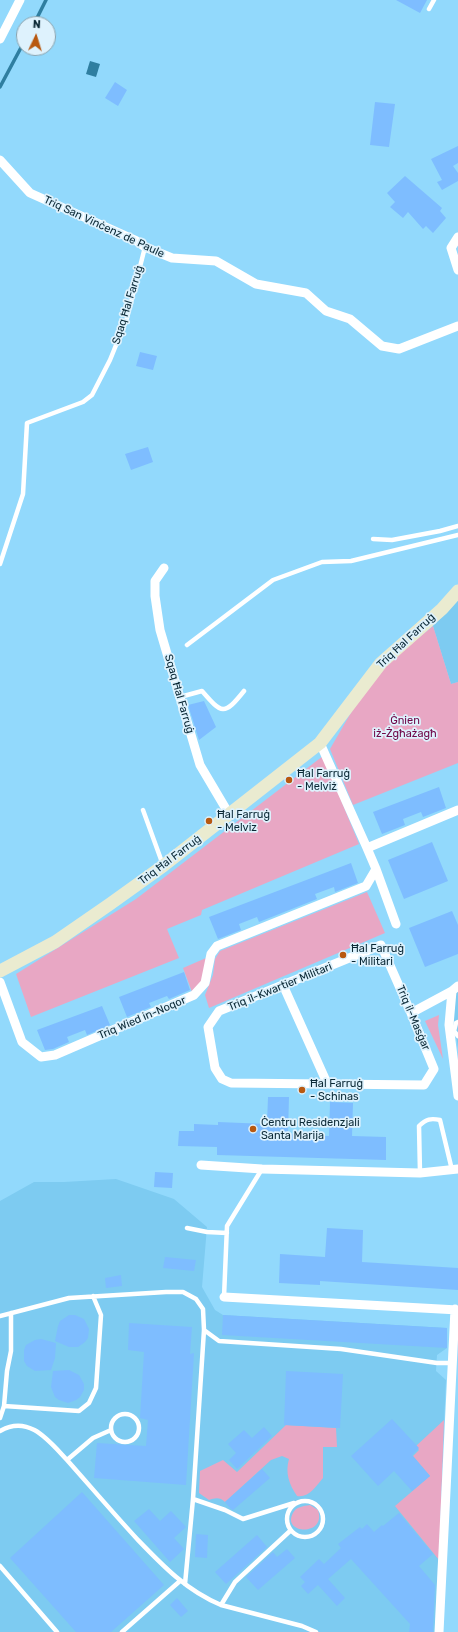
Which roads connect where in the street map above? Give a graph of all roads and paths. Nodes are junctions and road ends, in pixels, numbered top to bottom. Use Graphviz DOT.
graph roads {
  1 [pos="20,0"];
  2 [pos="434,0"];
  3 [pos="429,9"];
  4 [pos="0,39"];
  5 [pos="0,160"];
  6 [pos="458,237"];
  7 [pos="145,247"];
  8 [pos="458,270"];
  9 [pos="458,326"];
  10 [pos="458,526"];
  11 [pos="458,535"];
  12 [pos="373,539"];
  13 [pos="0,564"];
  14 [pos="164,568"];
  15 [pos="458,591"];
  16 [pos="187,645"];
  17 [pos="244,690"];
  18 [pos="180,697"];
  19 [pos="320,743"];
  20 [pos="143,810"];
  21 [pos="458,810"];
  22 [pos="229,814"];
  23 [pos="367,848"];
  24 [pos="163,866"];
  25 [pos="376,869"];
  26 [pos="396,924"];
  27 [pos="381,945"];
  28 [pos="0,971"];
  29 [pos="0,982"];
  30 [pos="283,985"];
  31 [pos="455,988"];
  32 [pos="454,1007"];
  33 [pos="411,1013"];
  34 [pos="458,1022"];
  35 [pos="458,1036"];
  36 [pos="327,1083"];
  37 [pos="458,1090"];
  38 [pos="201,1165"];
  39 [pos="262,1169"];
  40 [pos="455,1170"];
  41 [pos="420,1173"];
  42 [pos="187,1228"];
  43 [pos="227,1232"];
  44 [pos="93,1296"];
  45 [pos="224,1297"];
  46 [pos="457,1309"];
  47 [pos="11,1313"];
  48 [pos="0,1316"];
  49 [pos="204,1330"];
  50 [pos="453,1363"];
  51 [pos="4,1406"];
  52 [pos="0,1418"];
  53 [pos="111,1430"];
  54 [pos="0,1431"];
  55 [pos="67,1460"];
  56 [pos="193,1499"];
  57 [pos="295,1503"];
  58 [pos="290,1531"];
  59 [pos="0,1566"];
  60 [pos="180,1581"];
  61 [pos="185,1584"];
  62 [pos="222,1605"];
  63 [pos="57,1632"];
  64 [pos="122,1632"];
  65 [pos="316,1632"];
  66 [pos="439,1632"];
  1 -- 4 [label="street"];
  2 -- 3 [label="lane"];
  5 -- 7 [label="street, Triq San Vinċenz de Paule"];
  6 -- 8 [label="street"];
  7 -- 9 [label="street, Triq San Vinċenz de Paule"];
  7 -- 13 [label="lane, Sqaq Ħal Farruġ"];
  10 -- 12 [label="lane"];
  11 -- 16 [label="lane"];
  14 -- 18 [label="street, Sqaq Ħal Farruġ"];
  15 -- 19 [label="main road, Triq Ħal Farruġ"];
  17 -- 18 [label="lane"];
  18 -- 22 [label="street, Sqaq Ħal Farruġ"];
  19 -- 22 [label="main road, Triq Ħal Farruġ"];
  19 -- 23 [label="street"];
  20 -- 24 [label="lane"];
  21 -- 23 [label="street"];
  22 -- 24 [label="main road, Triq Ħal Farruġ"];
  23 -- 25 [label="street"];
  24 -- 28 [label="main road, Triq Ħal Farruġ"];
  25 -- 26 [label="street"];
  25 -- 29 [label="street, Triq Wied in-Noqor"];
  27 -- 30 [label="street, Triq il-Kwartier Militari"];
  27 -- 33 [label="street, Triq il-Masġar"];
  30 -- 36 [label="street"];
  30 -- 36 [label="street, Triq il-Kwartier Militari"];
  31 -- 32 [label="street"];
  31 -- 33 [label="street"];
  32 -- 37 [label="street"];
  33 -- 36 [label="street, Triq il-Masġar"];
  34 -- 35 [label="lane"];
  38 -- 39 [label="street"];
  39 -- 41 [label="street"];
  39 -- 43 [label="lane"];
  40 -- 41 [label="street"];
  40 -- 41 [label="lane"];
  42 -- 43 [label="lane"];
  43 -- 45 [label="lane"];
  44 -- 47 [label="lane"];
  44 -- 49 [label="lane"];
  44 -- 51 [label="lane"];
  45 -- 46 [label="street"];
  46 -- 50 [label="street"];
  47 -- 48 [label="lane"];
  47 -- 51 [label="lane"];
  49 -- 50 [label="lane"];
  49 -- 56 [label="lane"];
  50 -- 66 [label="street"];
  51 -- 52 [label="lane"];
  53 -- 53 [label="lane"];
  53 -- 55 [label="lane"];
  54 -- 55 [label="lane"];
  55 -- 60 [label="lane"];
  56 -- 57 [label="lane"];
  56 -- 61 [label="lane"];
  57 -- 58 [label="lane"];
  57 -- 58 [label="lane"];
  58 -- 62 [label="lane"];
  59 -- 63 [label="lane"];
  60 -- 61 [label="lane"];
  60 -- 64 [label="lane"];
  61 -- 62 [label="lane"];
  62 -- 65 [label="lane"];
}
